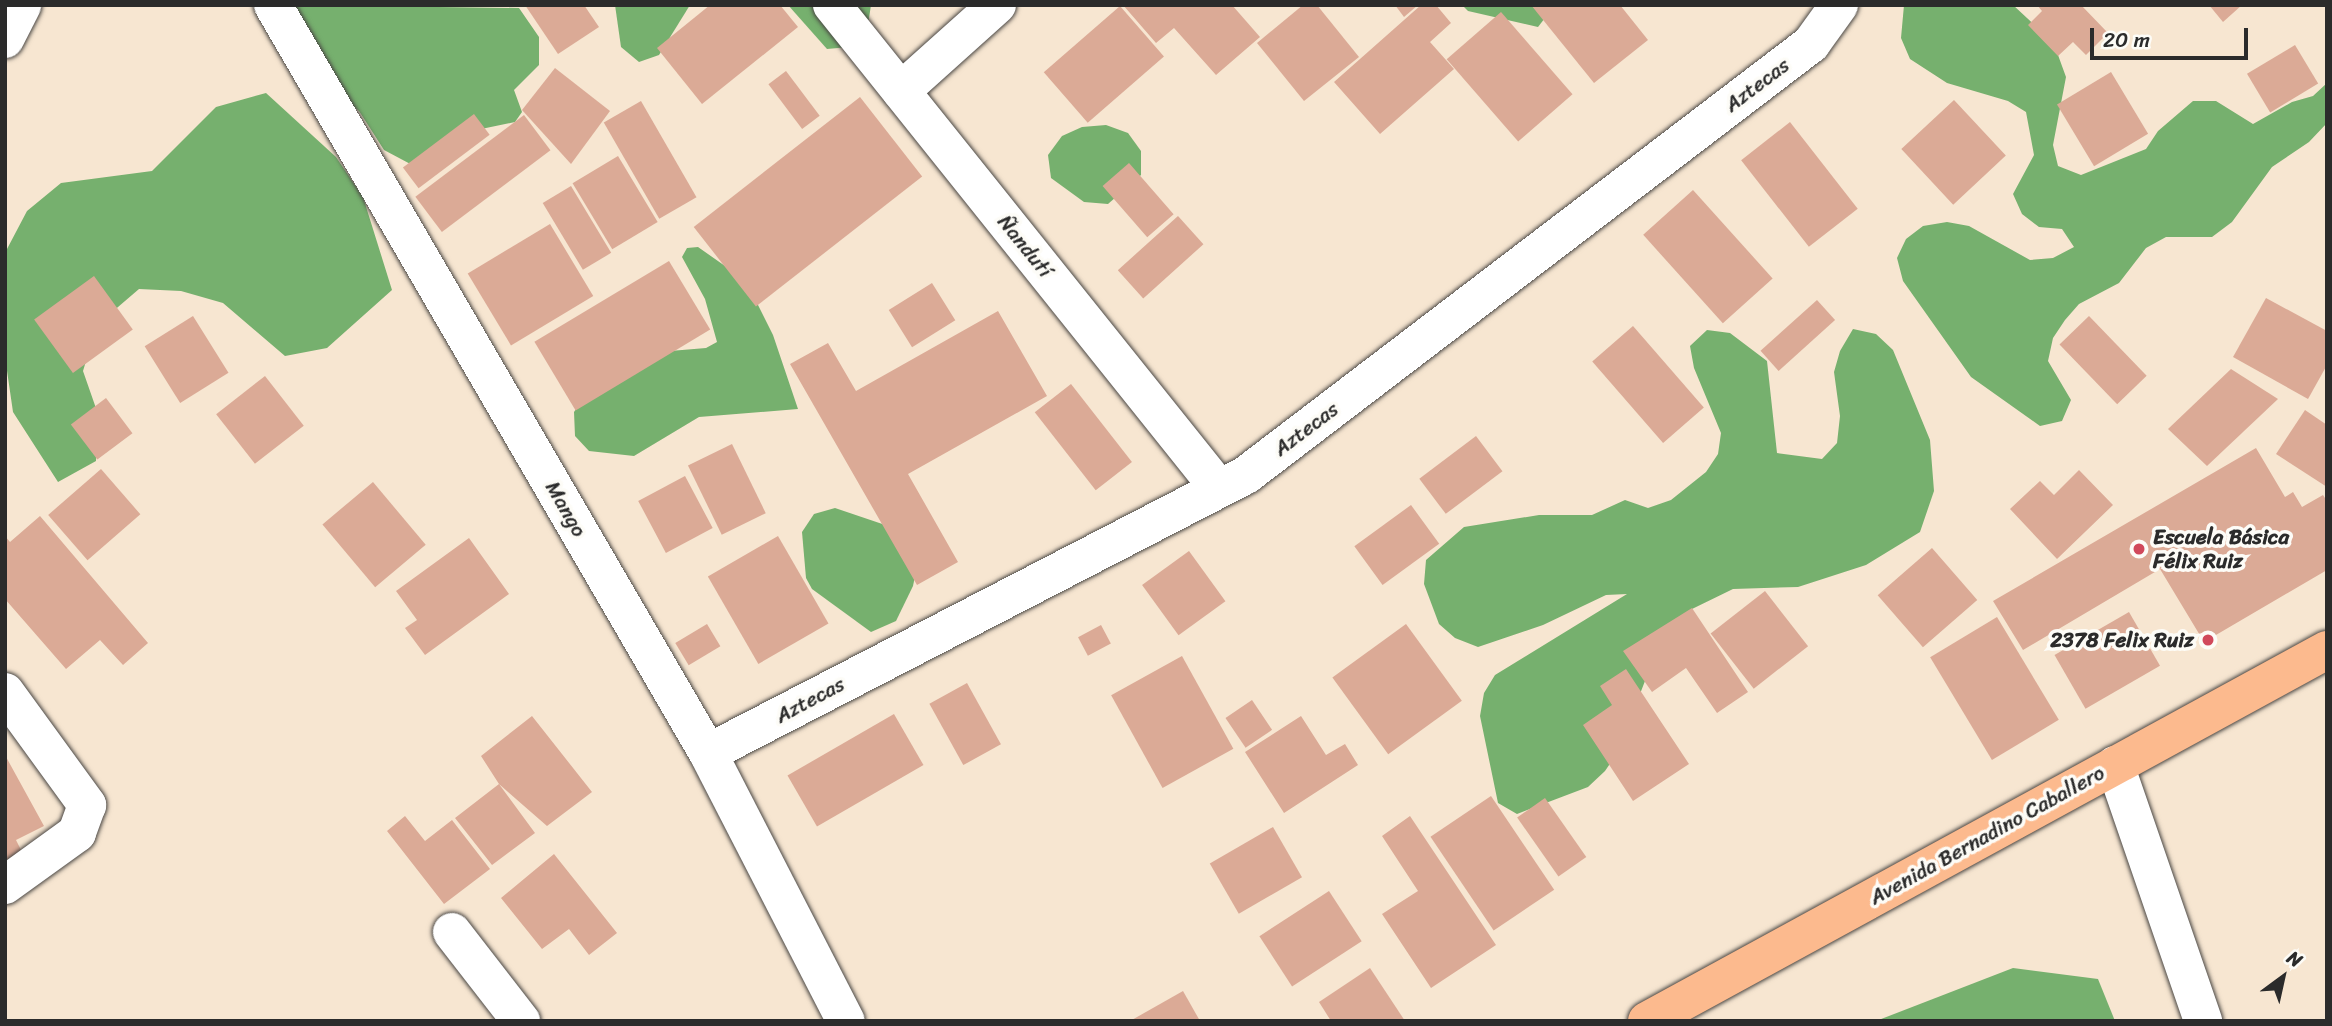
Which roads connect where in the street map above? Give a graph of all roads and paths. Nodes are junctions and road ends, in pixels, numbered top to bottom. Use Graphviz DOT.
graph roads {
  1 [pos="22,5"];
  2 [pos="273,5"];
  3 [pos="832,5"];
  4 [pos="997,5"];
  5 [pos="1839,5"];
  6 [pos="5,39"];
  7 [pos="901,91"];
  8 [pos="1217,486"];
  9 [pos="2327,650"];
  10 [pos="5,692"];
  11 [pos="708,753"];
  12 [pos="2115,765"];
  13 [pos="5,885"];
  14 [pos="452,932"];
  15 [pos="522,1021"];
  16 [pos="846,1021"];
  17 [pos="1647,1021"];
  18 [pos="2203,1021"];
  1 -- 6 [label="street"];
  2 -- 11 [label="street, Mango"];
  3 -- 7 [label="street, Ñandutí"];
  4 -- 7 [label="street"];
  5 -- 8 [label="street, Aztecas"];
  7 -- 8 [label="street, Ñandutí"];
  8 -- 11 [label="street, Aztecas"];
  9 -- 12 [label="main road, Avenida Bernadino Caballero"];
  10 -- 13 [label="street"];
  11 -- 16 [label="street, Mango"];
  12 -- 17 [label="main road, Avenida Bernadino Caballero"];
  12 -- 18 [label="street"];
  14 -- 15 [label="street"];
}
